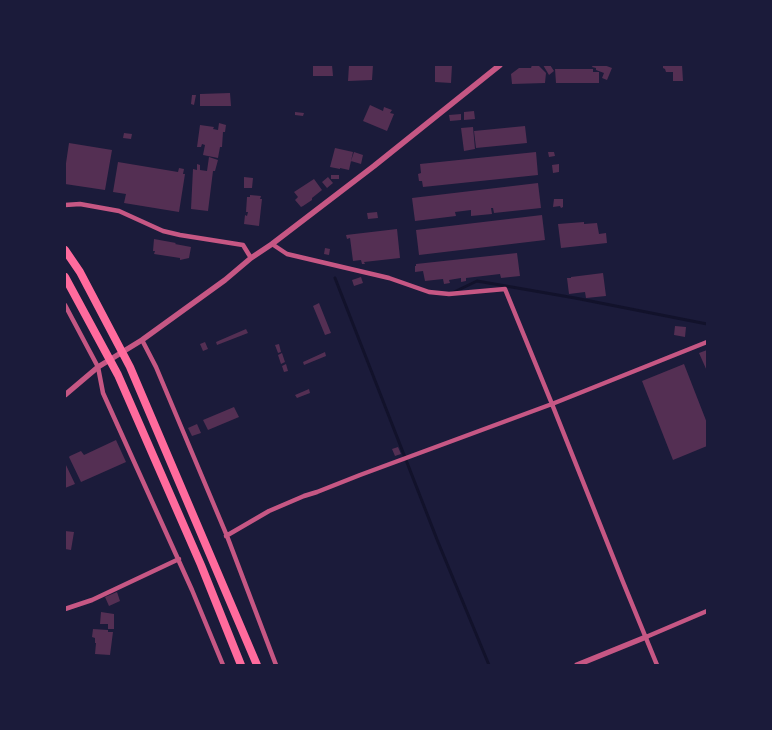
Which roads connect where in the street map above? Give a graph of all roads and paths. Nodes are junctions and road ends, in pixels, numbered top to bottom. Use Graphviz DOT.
graph roads {
  1 [pos="500,65"];
  2 [pos="65,205"];
  3 [pos="272,244"];
  4 [pos="65,250"];
  5 [pos="252,258"];
  6 [pos="65,277"];
  7 [pos="65,305"];
  8 [pos="142,340"];
  9 [pos="707,342"];
  10 [pos="98,367"];
  11 [pos="65,395"];
  12 [pos="552,404"];
  13 [pos="226,536"];
  14 [pos="179,559"];
  15 [pos="65,609"];
  16 [pos="707,611"];
  17 [pos="646,637"];
  18 [pos="223,665"];
  19 [pos="241,665"];
  20 [pos="257,665"];
  21 [pos="276,665"];
  22 [pos="577,665"];
  23 [pos="657,665"];
  1 -- 3 [label="street"];
  2 -- 5 [label="street"];
  3 -- 5 [label="street"];
  3 -- 12 [label="street"];
  4 -- 20 [label="highway"];
  5 -- 8 [label="street"];
  6 -- 19 [label="highway"];
  7 -- 10 [label="street"];
  8 -- 10 [label="street"];
  8 -- 13 [label="street"];
  9 -- 12 [label="street"];
  10 -- 11 [label="street"];
  10 -- 14 [label="street"];
  12 -- 13 [label="street"];
  12 -- 17 [label="street"];
  13 -- 21 [label="street"];
  14 -- 15 [label="street"];
  14 -- 18 [label="street"];
  16 -- 17 [label="street"];
  17 -- 22 [label="street"];
  17 -- 23 [label="street"];
}
